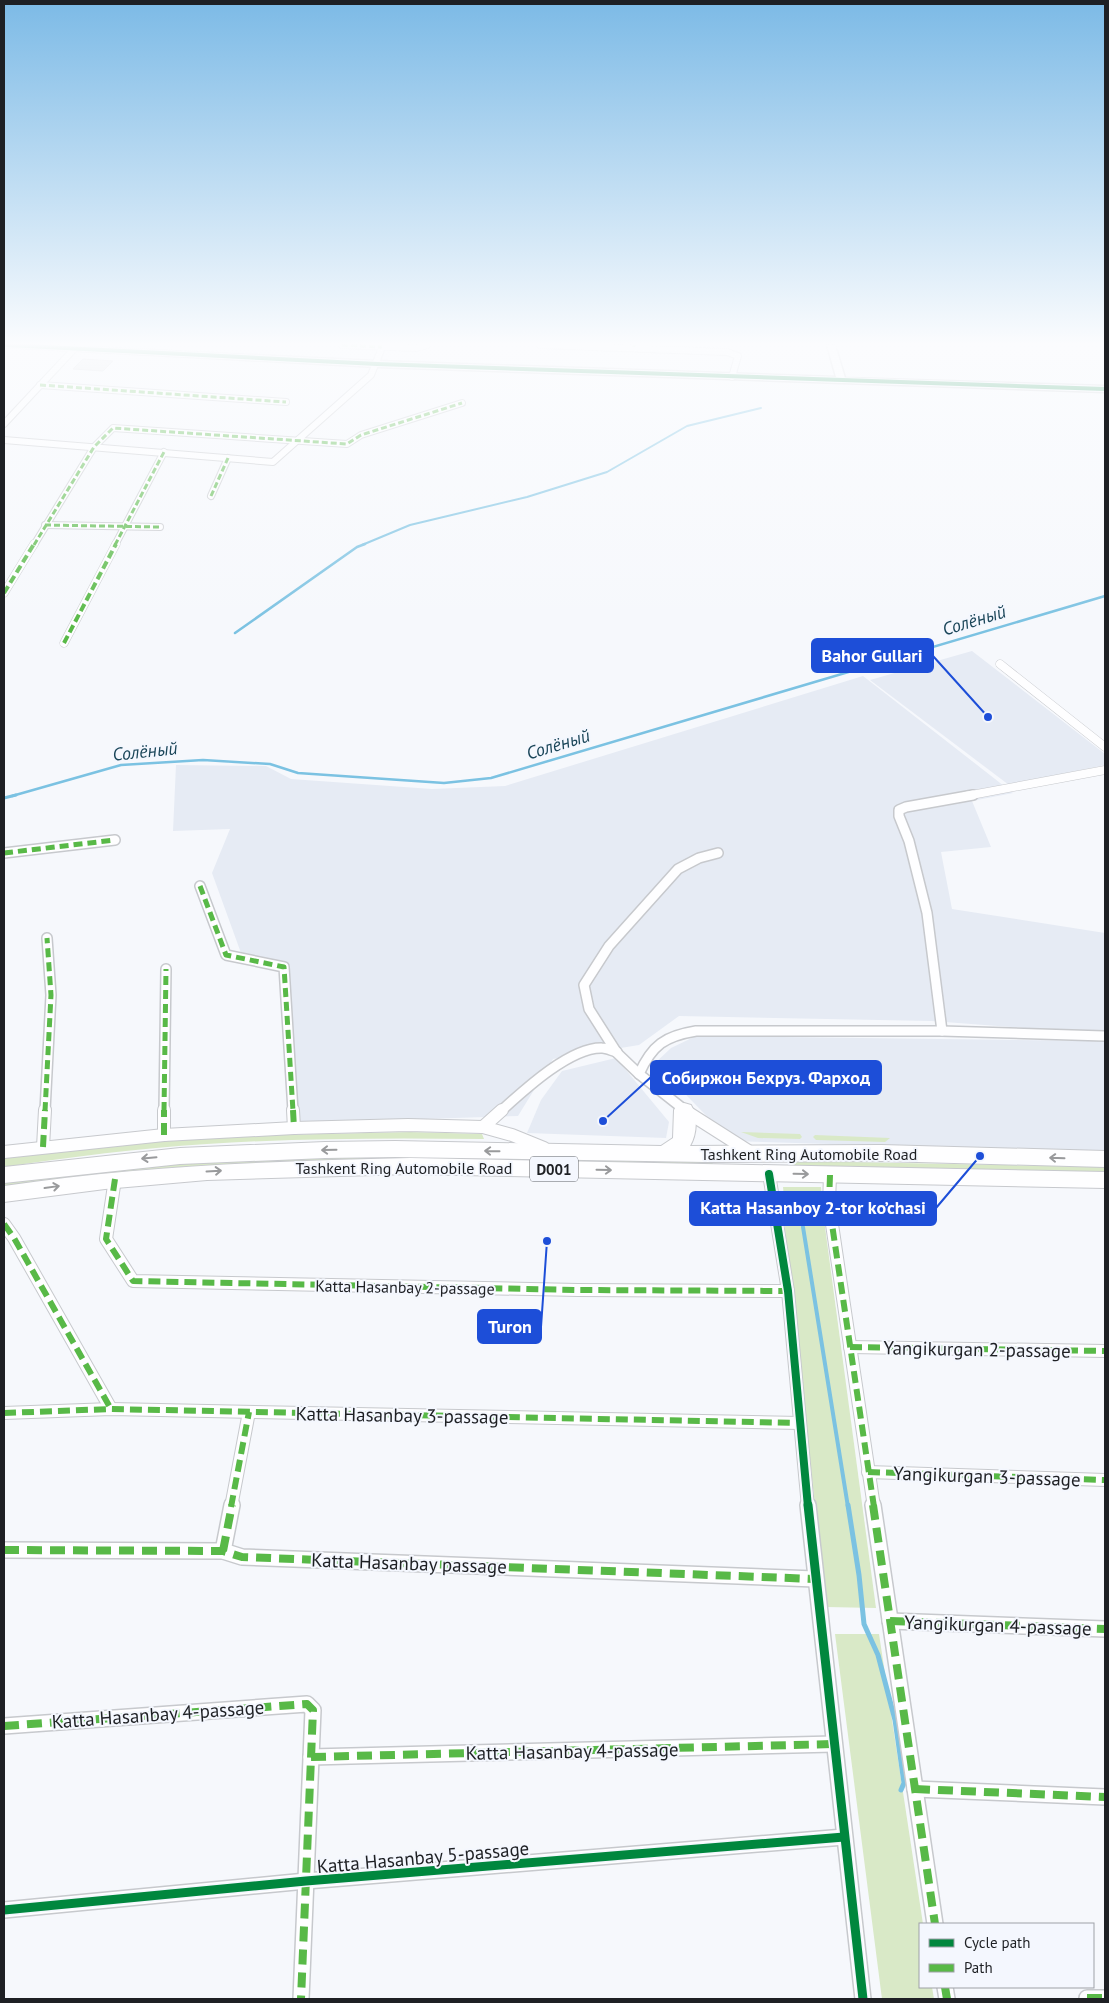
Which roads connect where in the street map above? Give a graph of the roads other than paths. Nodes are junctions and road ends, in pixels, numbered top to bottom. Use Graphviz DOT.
graph roads {
  1 [pos="102,438"];
  2 [pos="292,438"];
  3 [pos="356,438"];
  4 [pos="300,439"];
  5 [pos="4,440"];
  6 [pos="94,446"];
  7 [pos="164,452"];
  8 [pos="228,458"];
  9 [pos="211,496"];
  10 [pos="46,525"];
  11 [pos="125,526"];
  12 [pos="160,527"];
  13 [pos="4,592"];
  14 [pos="64,644"];
  15 [pos="1000,664"];
  16 [pos="1105,747"];
  17 [pos="1105,770"];
  18 [pos="116,840"];
  19 [pos="4,853"];
  20 [pos="718,853"];
  21 [pos="200,886"];
  22 [pos="47,938"];
  23 [pos="166,970"];
  24 [pos="942,1031"];
  25 [pos="1104,1036"];
  26 [pos="617,1052"];
  27 [pos="639,1074"];
  28 [pos="684,1110"];
  29 [pos="482,1127"];
  30 [pos="294,1128"];
  31 [pos="164,1135"];
  32 [pos="43,1147"];
  33 [pos="4,1152"];
  34 [pos="554,1152"];
  35 [pos="661,1154"];
  36 [pos="754,1154"];
  37 [pos="1105,1159"];
  38 [pos="769,1174"];
  39 [pos="4,1175"];
  40 [pos="830,1175"];
  41 [pos="115,1180"];
  42 [pos="1105,1180"];
  43 [pos="4,1194"];
  44 [pos="774,1204"];
  45 [pos="829,1204"];
  46 [pos="4,1224"];
  47 [pos="788,1291"];
  48 [pos="850,1347"];
  49 [pos="1105,1351"];
  50 [pos="111,1409"];
  51 [pos="249,1412"];
  52 [pos="4,1413"];
  53 [pos="800,1423"];
  54 [pos="868,1472"];
  55 [pos="1105,1480"];
  56 [pos="4,1550"];
  57 [pos="223,1551"];
  58 [pos="815,1578"];
  59 [pos="890,1621"];
  60 [pos="1105,1629"];
  61 [pos="4,1726"];
  62 [pos="834,1744"];
  63 [pos="311,1758"];
  64 [pos="915,1790"];
  65 [pos="1105,1797"];
  66 [pos="844,1837"];
  67 [pos="306,1881"];
  68 [pos="4,1910"];
  69 [pos="935,1923"];
  70 [pos="1087,1998"];
  71 [pos="1105,1998"];
  72 [pos="301,1999"];
  73 [pos="863,1999"];
  1 -- 6 [label="street"];
  2 -- 4 [label="street"];
  3 -- 4 [label="street"];
  4 -- 8 [label="street"];
  5 -- 6 [label="street"];
  6 -- 7 [label="street"];
  6 -- 10 [label="street"];
  7 -- 8 [label="street"];
  7 -- 11 [label="street"];
  8 -- 9 [label="street"];
  10 -- 11 [label="street"];
  10 -- 13 [label="street"];
  11 -- 12 [label="street"];
  11 -- 14 [label="street"];
  15 -- 16 [label="street"];
  17 -- 24 [label="street"];
  18 -- 19 [label="street"];
  20 -- 26 [label="street"];
  21 -- 30 [label="street"];
  22 -- 32 [label="street"];
  23 -- 31 [label="street"];
  24 -- 25 [label="street"];
  24 -- 27 [label="street"];
  26 -- 27 [label="street"];
  26 -- 29 [label="street"];
  27 -- 28 [label="street"];
  28 -- 35 [label="highway"];
  28 -- 36 [label="street"];
  29 -- 30 [label="street"];
  29 -- 34 [label="street"];
  30 -- 31 [label="street"];
  31 -- 32 [label="street"];
  32 -- 33 [label="street"];
  34 -- 35 [label="highway, Tashkent Ring Automobile Road / D001"];
  34 -- 39 [label="highway, Tashkent Ring Automobile Road / D001, one-way"];
  35 -- 36 [label="highway, Tashkent Ring Automobile Road / D001"];
  37 -- 36 [label="highway, Tashkent Ring Automobile Road / D001, one-way"];
  36 -- 38 [label="highway"];
  38 -- 40 [label="highway, Tashkent Ring Automobile Road / D001, one-way"];
  41 -- 38 [label="highway, Tashkent Ring Automobile Road / D001, one-way"];
  38 -- 44 [label="street"];
  40 -- 42 [label="highway, Tashkent Ring Automobile Road / D001"];
  40 -- 45 [label="street"];
  43 -- 41 [label="highway, Tashkent Ring Automobile Road / D001, one-way"];
  41 -- 47 [label="street, Katta Hasanbay 2-passage"];
  44 -- 45 [label="street"];
  44 -- 47 [label="street"];
  45 -- 48 [label="street"];
  46 -- 50 [label="street"];
  47 -- 53 [label="street"];
  48 -- 49 [label="street, Yangikurgan 2-passage"];
  48 -- 54 [label="street"];
  50 -- 51 [label="street, Katta Hasanbay 3-passage"];
  50 -- 52 [label="street, Katta Hasanbay 3-passage"];
  51 -- 53 [label="street, Katta Hasanbay 3-passage"];
  51 -- 57 [label="street"];
  53 -- 58 [label="street"];
  54 -- 55 [label="street, Yangikurgan 3-passage"];
  54 -- 59 [label="street"];
  56 -- 57 [label="street, Katta Hasanbay passage"];
  57 -- 58 [label="street, Katta Hasanbay passage"];
  58 -- 62 [label="street"];
  59 -- 60 [label="street, Yangikurgan 4-passage"];
  59 -- 64 [label="street"];
  61 -- 63 [label="street, Katta Hasanbay 4-passage"];
  62 -- 63 [label="street, Katta Hasanbay 4-passage"];
  62 -- 66 [label="street"];
  63 -- 67 [label="street"];
  64 -- 65 [label="street"];
  64 -- 69 [label="street"];
  66 -- 67 [label="street, Katta Hasanbay 5-passage"];
  66 -- 73 [label="street"];
  67 -- 68 [label="street, Katta Hasanbay 5-passage"];
  67 -- 72 [label="street"];
  70 -- 71 [label="street"];
}
